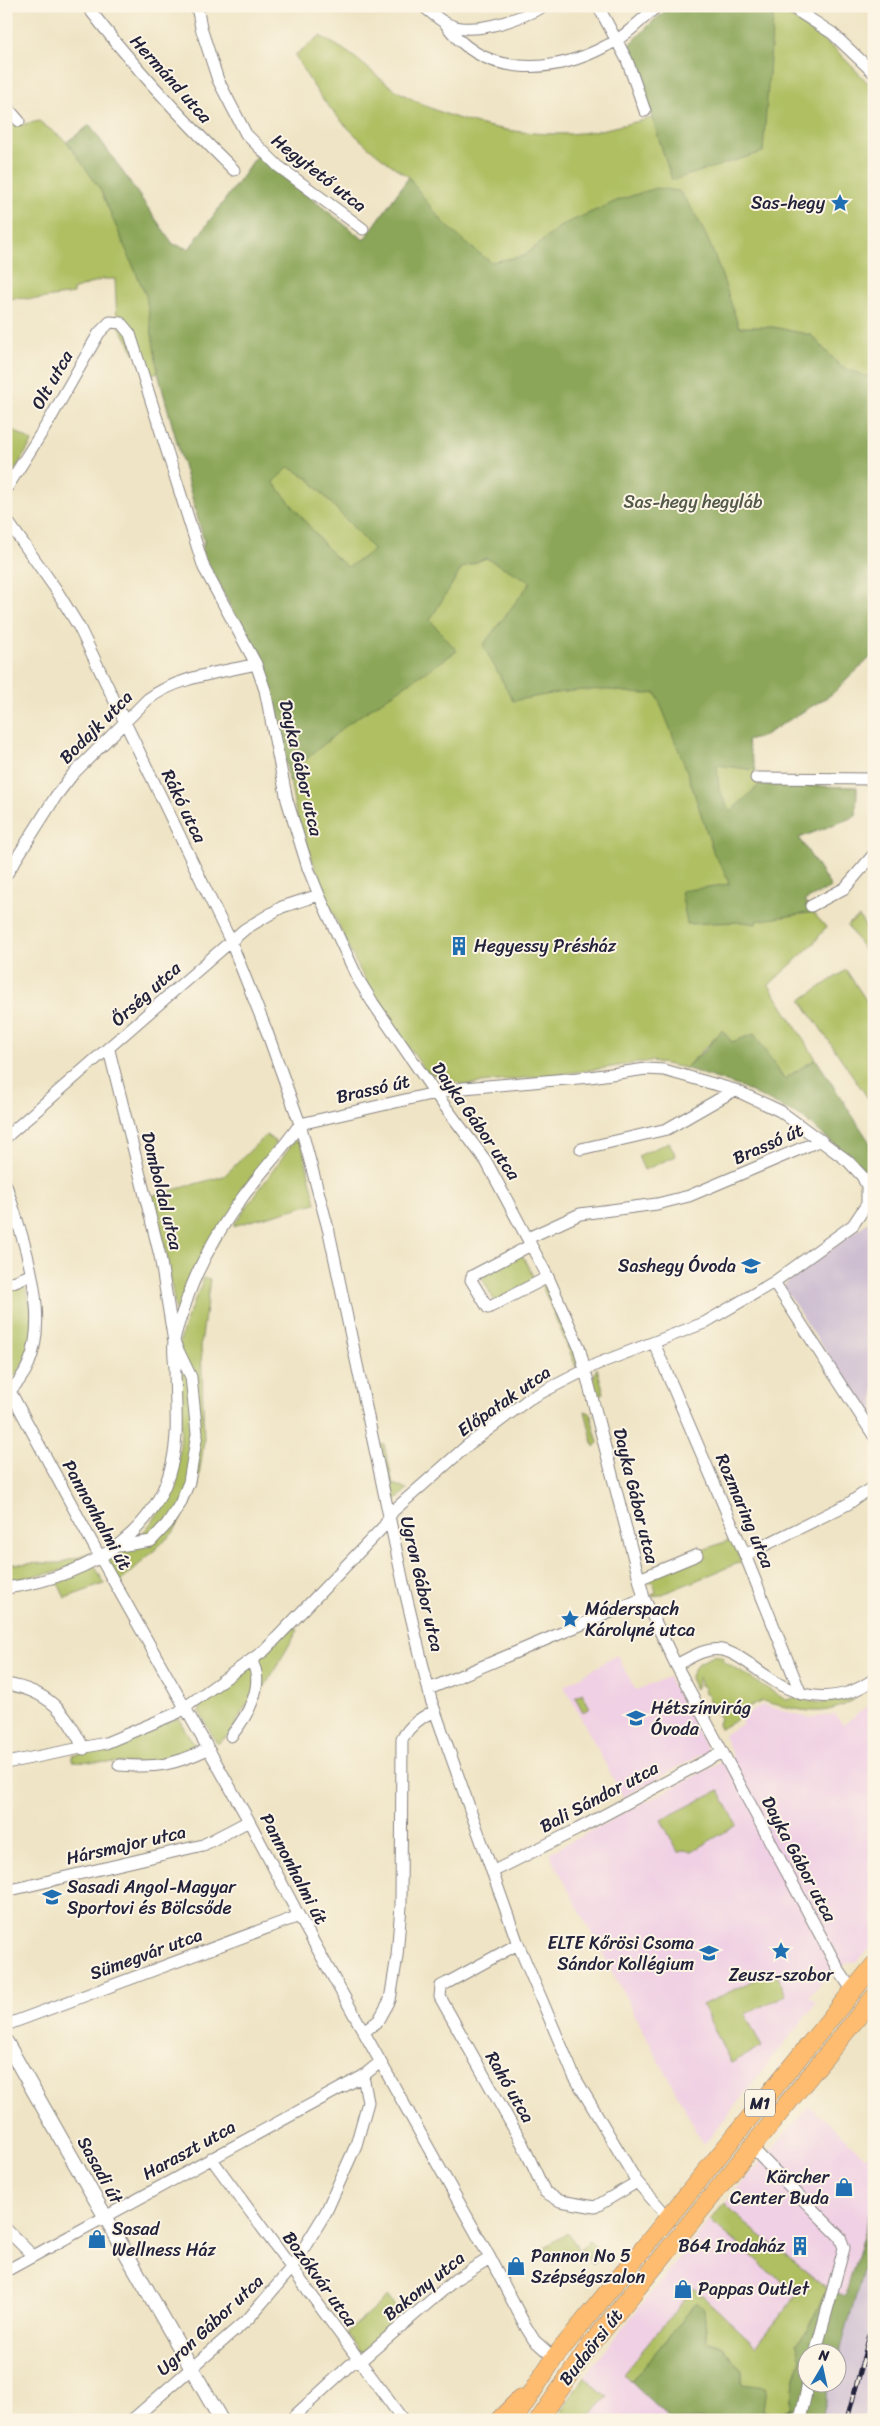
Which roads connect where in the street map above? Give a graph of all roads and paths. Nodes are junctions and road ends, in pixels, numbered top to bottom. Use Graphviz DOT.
graph roads {
  1 [pos="87,6"];
  2 [pos="197,6"];
  3 [pos="423,6"];
  4 [pos="546,6"];
  5 [pos="598,6"];
  6 [pos="658,6"];
  7 [pos="790,6"];
  8 [pos="445,23"];
  9 [pos="617,40"];
  10 [pos="874,74"];
  11 [pos="6,106"];
  12 [pos="644,111"];
  13 [pos="19,121"];
  14 [pos="234,170"];
  15 [pos="363,229"];
  16 [pos="117,322"];
  17 [pos="6,488"];
  18 [pos="6,519"];
  19 [pos="256,664"];
  20 [pos="124,721"];
  21 [pos="756,778"];
  22 [pos="874,779"];
  23 [pos="874,854"];
  24 [pos="6,875"];
  25 [pos="319,895"];
  26 [pos="811,906"];
  27 [pos="230,942"];
  28 [pos="109,1050"];
  29 [pos="735,1090"];
  30 [pos="435,1093"];
  31 [pos="300,1124"];
  32 [pos="6,1137"];
  33 [pos="821,1140"];
  34 [pos="582,1149"];
  35 [pos="6,1185"];
  36 [pos="853,1225"];
  37 [pos="530,1242"];
  38 [pos="30,1275"];
  39 [pos="548,1277"];
  40 [pos="774,1282"];
  41 [pos="6,1285"];
  42 [pos="174,1342"];
  43 [pos="654,1343"];
  44 [pos="585,1369"];
  45 [pos="8,1393"];
  46 [pos="874,1436"];
  47 [pos="874,1486"];
  48 [pos="389,1517"];
  49 [pos="119,1546"];
  50 [pos="697,1555"];
  51 [pos="745,1555"];
  52 [pos="100,1557"];
  53 [pos="639,1578"];
  54 [pos="6,1588"];
  55 [pos="644,1598"];
  56 [pos="252,1661"];
  57 [pos="676,1665"];
  58 [pos="874,1679"];
  59 [pos="6,1684"];
  60 [pos="429,1689"];
  61 [pos="801,1694"];
  62 [pos="184,1707"];
  63 [pos="435,1711"];
  64 [pos="232,1736"];
  65 [pos="84,1749"];
  66 [pos="208,1749"];
  67 [pos="722,1752"];
  68 [pos="6,1763"];
  69 [pos="119,1765"];
  70 [pos="249,1821"];
  71 [pos="492,1872"];
  72 [pos="6,1891"];
  73 [pos="298,1916"];
  74 [pos="518,1944"];
  75 [pos="874,1965"];
  76 [pos="852,1990"];
  77 [pos="874,1996"];
  78 [pos="6,2025"];
  79 [pos="364,2032"];
  80 [pos="6,2042"];
  81 [pos="379,2063"];
  82 [pos="362,2076"];
  83 [pos="751,2147"];
  84 [pos="211,2158"];
  85 [pos="637,2182"];
  86 [pos="105,2216"];
  87 [pos="668,2216"];
  88 [pos="6,2229"];
  89 [pos="33,2256"];
  90 [pos="490,2258"];
  91 [pos="291,2269"];
  92 [pos="6,2271"];
  93 [pos="818,2344"];
  94 [pos="554,2358"];
  95 [pos="358,2361"];
  96 [pos="192,2368"];
  97 [pos="534,2385"];
  98 [pos="806,2394"];
  99 [pos="132,2420"];
  100 [pos="222,2420"];
  101 [pos="290,2420"];
  102 [pos="403,2420"];
  103 [pos="499,2420"];
  104 [pos="514,2420"];
  105 [pos="538,2420"];
  106 [pos="800,2420"];
  1 -- 14 [label="street, Hermánd utca"];
  2 -- 15 [label="street, Hegytető utca"];
  3 -- 8 [label="street"];
  4 -- 8 [label="street"];
  5 -- 9 [label="street"];
  6 -- 9 [label="street"];
  7 -- 10 [label="street"];
  8 -- 9 [label="street"];
  9 -- 12 [label="street"];
  11 -- 13 [label="street"];
  16 -- 17 [label="street, Olt utca"];
  16 -- 19 [label="street, Dayka Gábor utca"];
  18 -- 20 [label="street, Rákó utca"];
  19 -- 20 [label="street, Bodajk utca"];
  19 -- 25 [label="street, Dayka Gábor utca"];
  20 -- 24 [label="street, Bodajk utca"];
  20 -- 27 [label="street, Rákó utca"];
  21 -- 22 [label="street"];
  23 -- 26 [label="street"];
  25 -- 27 [label="street, Őrség utca"];
  25 -- 30 [label="street, Dayka Gábor utca"];
  27 -- 28 [label="street, Őrség utca"];
  27 -- 31 [label="street, Rákó utca"];
  28 -- 32 [label="street, Őrség utca"];
  28 -- 42 [label="street, Domboldal utca"];
  29 -- 30 [label="street, Brassó út"];
  29 -- 33 [label="street, Brassó út"];
  29 -- 34 [label="street"];
  30 -- 31 [label="street, Brassó út"];
  30 -- 37 [label="street, Dayka Gábor utca"];
  31 -- 42 [label="street"];
  31 -- 48 [label="street, Ugron Gábor utca"];
  33 -- 36 [label="street, Brassó út"];
  33 -- 37 [label="street, Brassó út"];
  35 -- 38 [label="street"];
  36 -- 40 [label="street, Előpatak utca"];
  37 -- 39 [label="street, Dayka Gábor utca"];
  37 -- 39 [label="street, Brassó út"];
  38 -- 41 [label="street"];
  38 -- 45 [label="street"];
  39 -- 44 [label="street, Dayka Gábor utca"];
  40 -- 43 [label="street, Előpatak utca"];
  40 -- 46 [label="street"];
  42 -- 49 [label="street"];
  42 -- 49 [label="street"];
  43 -- 44 [label="street, Előpatak utca"];
  43 -- 51 [label="street, Rozmaring utca"];
  44 -- 48 [label="street, Előpatak utca"];
  44 -- 53 [label="street, Dayka Gábor utca"];
  45 -- 52 [label="street, Pannonhalmi út"];
  47 -- 51 [label="street"];
  48 -- 56 [label="street, Előpatak utca"];
  48 -- 60 [label="street, Ugron Gábor utca"];
  49 -- 52 [label="street"];
  50 -- 53 [label="street"];
  51 -- 61 [label="street, Rozmaring utca"];
  52 -- 54 [label="street"];
  52 -- 62 [label="street, Pannonhalmi út"];
  53 -- 55 [label="street, Dayka Gábor utca"];
  55 -- 57 [label="street, Dayka Gábor utca"];
  55 -- 60 [label="street"];
  56 -- 62 [label="street, Előpatak utca"];
  56 -- 64 [label="street"];
  57 -- 61 [label="street"];
  57 -- 67 [label="street, Dayka Gábor utca"];
  58 -- 61 [label="street"];
  59 -- 65 [label="street"];
  60 -- 63 [label="street, Ugron Gábor utca"];
  62 -- 65 [label="street, Előpatak utca"];
  62 -- 66 [label="street, Pannonhalmi út"];
  63 -- 71 [label="street"];
  63 -- 79 [label="street"];
  65 -- 68 [label="street, Előpatak utca"];
  66 -- 69 [label="street"];
  66 -- 70 [label="street, Pannonhalmi út"];
  67 -- 71 [label="street, Bali Sándor utca"];
  67 -- 76 [label="street, Dayka Gábor utca"];
  70 -- 72 [label="street, Hársmajor utca"];
  70 -- 73 [label="street, Pannonhalmi út"];
  71 -- 74 [label="street"];
  73 -- 78 [label="street, Sümegvár utca"];
  73 -- 79 [label="street, Pannonhalmi út"];
  74 -- 85 [label="street"];
  74 -- 85 [label="street, Rahó utca"];
  75 -- 76 [label="main road, Budaörsi út / M1"];
  76 -- 87 [label="main road, Budaörsi út / M1"];
  77 -- 83 [label="main road, Budaörsi út / M1"];
  79 -- 81 [label="street, Pannonhalmi út"];
  80 -- 86 [label="street, Sasadi út"];
  81 -- 82 [label="street"];
  81 -- 90 [label="street, Pannonhalmi út"];
  82 -- 84 [label="street, Haraszt utca"];
  82 -- 91 [label="street, Ugron Gábor utca"];
  83 -- 93 [label="street"];
  83 -- 105 [label="main road, Budaörsi út / M1"];
  84 -- 86 [label="street, Haraszt utca"];
  84 -- 91 [label="street, Bozókvár utca"];
  85 -- 87 [label="street"];
  86 -- 89 [label="street, Haraszt utca"];
  86 -- 96 [label="street, Sasadi út"];
  87 -- 94 [label="main road, Budaörsi út / M1"];
  88 -- 89 [label="street"];
  89 -- 92 [label="street, Haraszt utca"];
  90 -- 94 [label="street, Pannonhalmi út"];
  90 -- 95 [label="street, Bakony utca"];
  91 -- 95 [label="street, Bozókvár utca"];
  91 -- 96 [label="street, Ugron Gábor utca"];
  94 -- 97 [label="main road, Budaörsi út / M1"];
  95 -- 101 [label="street, Bakony utca"];
  95 -- 102 [label="street, Bozókvár utca"];
  96 -- 99 [label="street, Ugron Gábor utca"];
  96 -- 100 [label="street, Sasadi út"];
  97 -- 103 [label="main road, Budaörsi út"];
  97 -- 104 [label="main road, Budaörsi út / M1"];
  98 -- 106 [label="street"];
}
